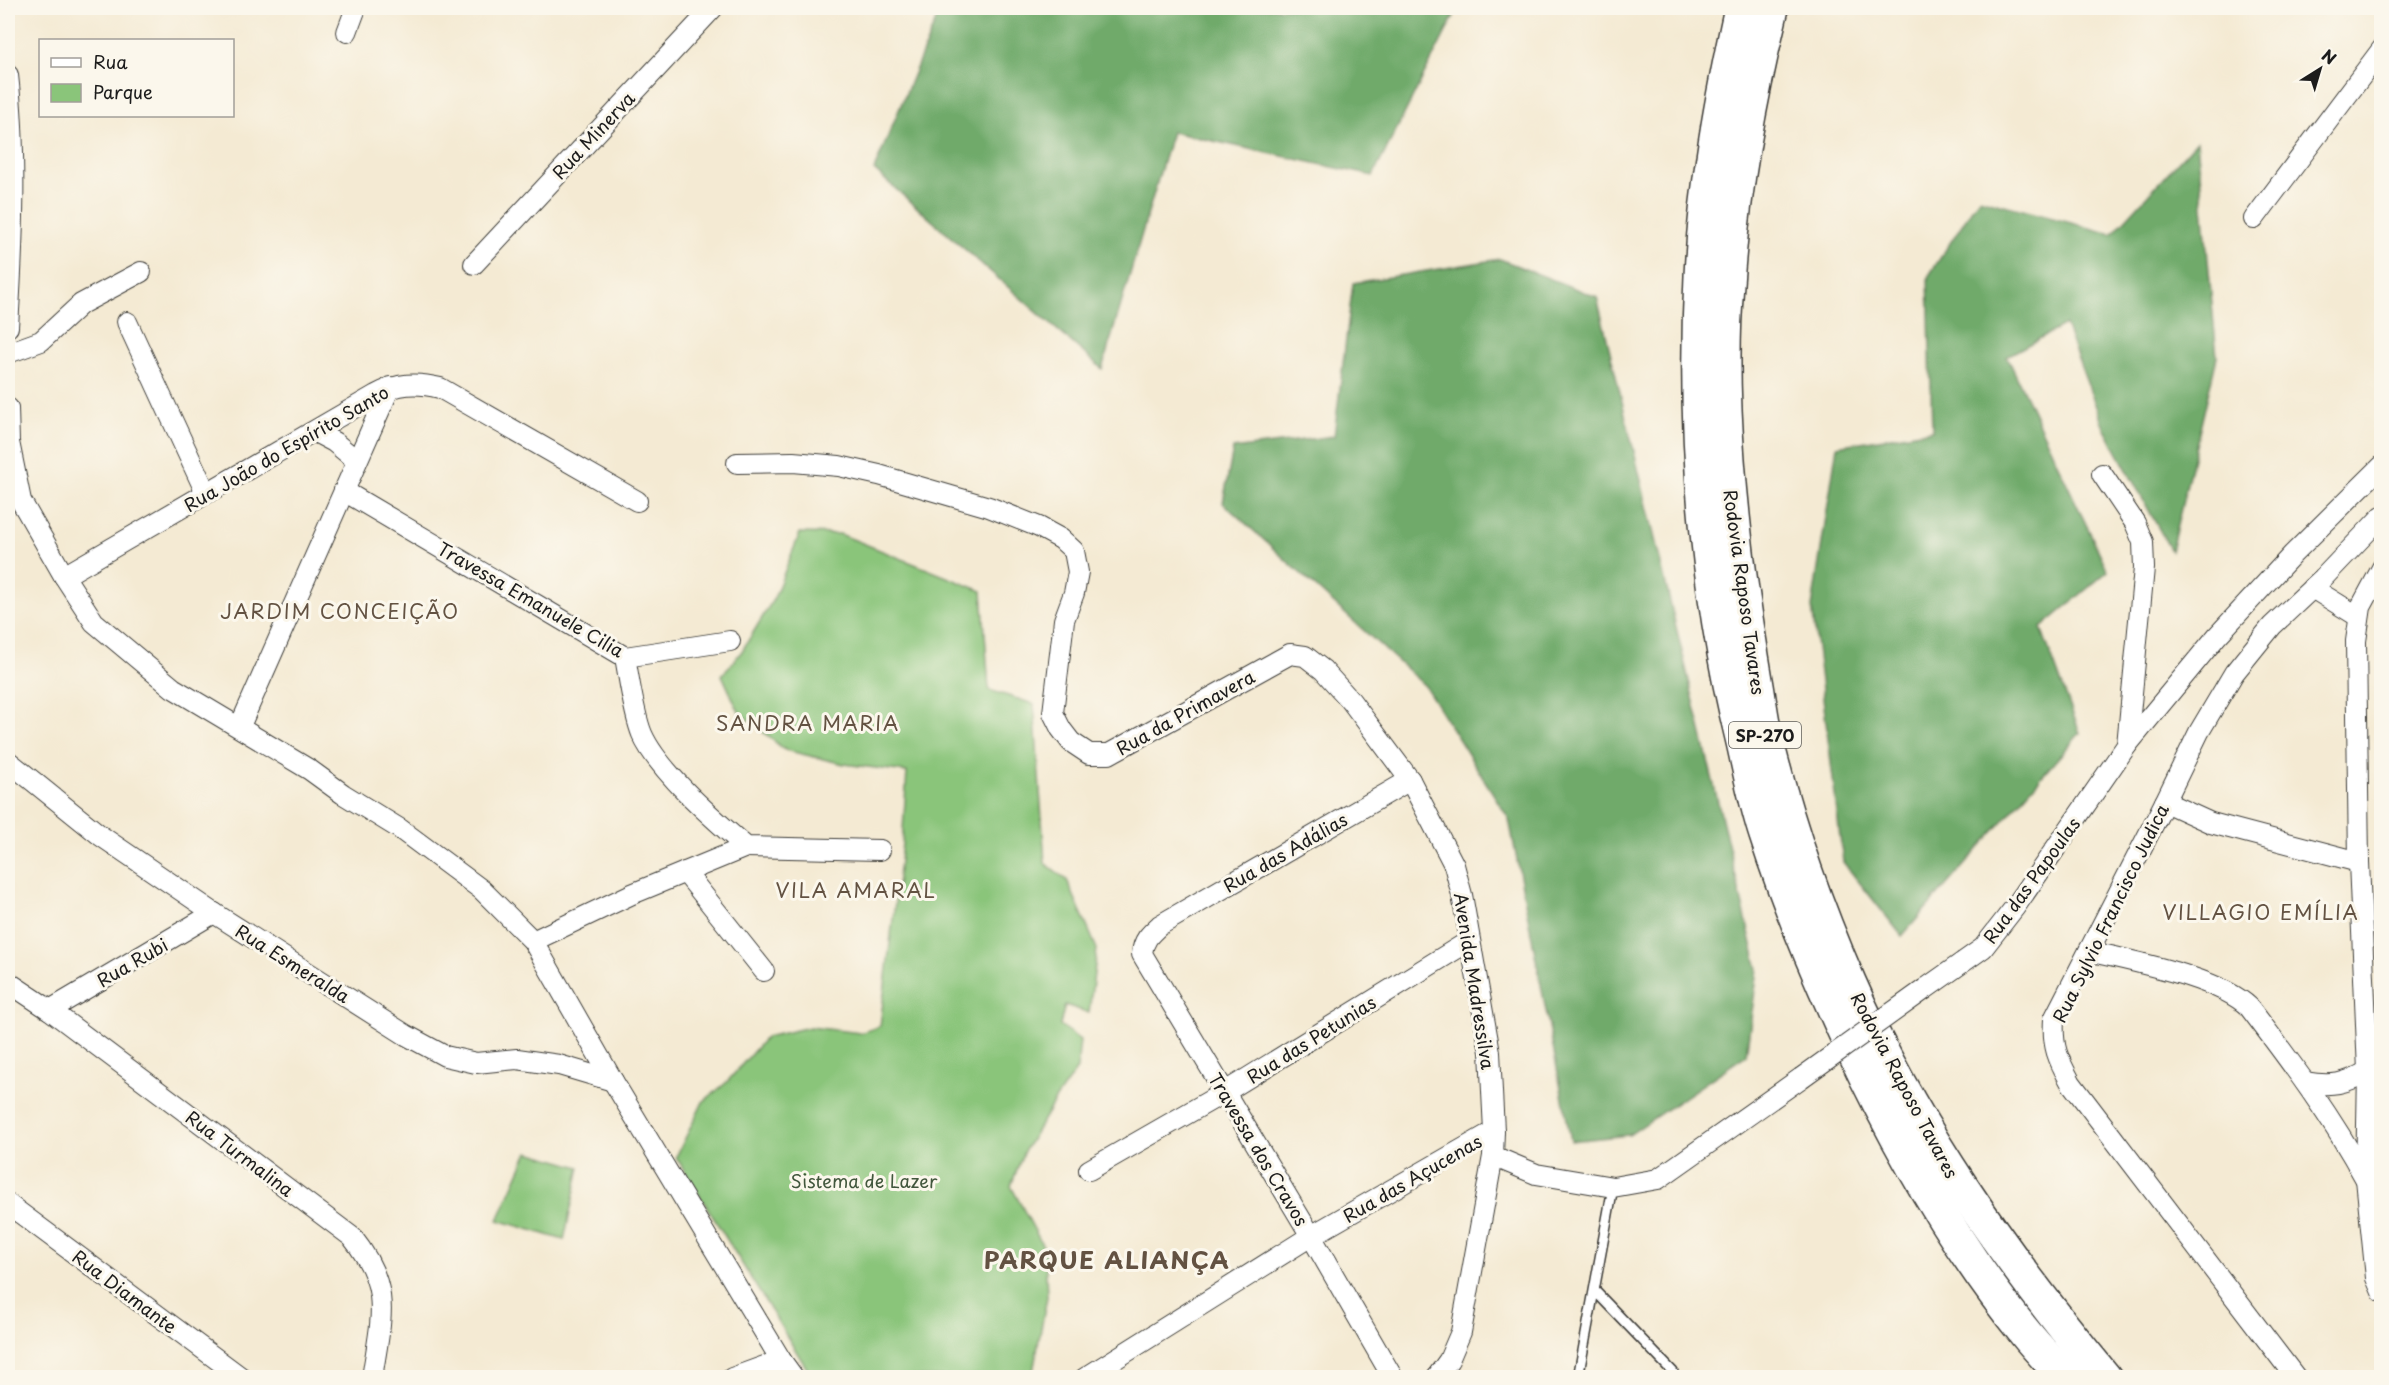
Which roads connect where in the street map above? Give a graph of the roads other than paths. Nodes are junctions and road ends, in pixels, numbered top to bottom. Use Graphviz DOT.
graph roads {
  1 [pos="357,8"];
  2 [pos="713,8"];
  3 [pos="1741,8"];
  4 [pos="1772,8"];
  5 [pos="347,32"];
  6 [pos="2382,49"];
  7 [pos="8,75"];
  8 [pos="2254,219"];
  9 [pos="474,264"];
  10 [pos="141,272"];
  11 [pos="127,322"];
  12 [pos="8,327"];
  13 [pos="8,353"];
  14 [pos="390,387"];
  15 [pos="8,408"];
  16 [pos="315,432"];
  17 [pos="357,461"];
  18 [pos="737,463"];
  19 [pos="2382,466"];
  20 [pos="2102,474"];
  21 [pos="344,490"];
  22 [pos="206,493"];
  23 [pos="637,501"];
  24 [pos="14,506"];
  25 [pos="2382,516"];
  26 [pos="2382,568"];
  27 [pos="64,576"];
  28 [pos="2312,588"];
  29 [pos="2359,617"];
  30 [pos="730,641"];
  31 [pos="624,657"];
  32 [pos="1277,660"];
  33 [pos="240,726"];
  34 [pos="2127,745"];
  35 [pos="8,761"];
  36 [pos="1410,780"];
  37 [pos="2165,802"];
  38 [pos="746,847"];
  39 [pos="880,850"];
  40 [pos="2359,862"];
  41 [pos="685,872"];
  42 [pos="214,913"];
  43 [pos="1160,925"];
  44 [pos="533,941"];
  45 [pos="1469,941"];
  46 [pos="2089,951"];
  47 [pos="764,971"];
  48 [pos="8,982"];
  49 [pos="50,1010"];
  50 [pos="2368,1071"];
  51 [pos="613,1081"];
  52 [pos="2305,1082"];
  53 [pos="1225,1092"];
  54 [pos="1494,1131"];
  55 [pos="1493,1156"];
  56 [pos="1089,1170"];
  57 [pos="2366,1179"];
  58 [pos="1613,1187"];
  59 [pos="8,1204"];
  60 [pos="1311,1236"];
  61 [pos="1595,1292"];
  62 [pos="2382,1292"];
  63 [pos="782,1360"];
  64 [pos="1673,1372"];
  65 [pos="242,1377"];
  66 [pos="372,1377"];
  67 [pos="732,1377"];
  68 [pos="794,1377"];
  69 [pos="1085,1377"];
  70 [pos="1393,1377"];
  71 [pos="1436,1377"];
  72 [pos="1578,1377"];
  73 [pos="2065,1377"];
  74 [pos="2105,1377"];
  75 [pos="2296,1377"];
  1 -- 5 [label="street"];
  2 -- 9 [label="street, Rua Minerva"];
  3 -- 73 [label="highway, Rodovia Raposo Tavares / SP-270"];
  4 -- 74 [label="highway, Rodovia Raposo Tavares / SP-270"];
  6 -- 8 [label="street"];
  7 -- 12 [label="street"];
  10 -- 13 [label="street"];
  11 -- 22 [label="street"];
  14 -- 16 [label="street, Rua João do Espírito Santo"];
  14 -- 17 [label="street"];
  14 -- 23 [label="street, Rua João do Espírito Santo"];
  15 -- 24 [label="street"];
  16 -- 17 [label="street"];
  16 -- 22 [label="street, Rua João do Espírito Santo"];
  17 -- 21 [label="street"];
  18 -- 32 [label="street, Rua da Primavera"];
  19 -- 34 [label="street, Rua das Papoulas"];
  20 -- 34 [label="street"];
  21 -- 31 [label="street, Travessa Emanuele Cilia"];
  21 -- 33 [label="street"];
  22 -- 27 [label="street, Rua João do Espírito Santo"];
  24 -- 27 [label="street"];
  25 -- 28 [label="street, Rua Sylvio Francisco Judica"];
  26 -- 29 [label="street"];
  27 -- 33 [label="street"];
  28 -- 29 [label="street"];
  28 -- 37 [label="street, Rua Sylvio Francisco Judica"];
  29 -- 40 [label="street"];
  30 -- 31 [label="street, Travessa Emanuele Cilia"];
  31 -- 38 [label="street"];
  32 -- 36 [label="street, Avenida Madressilva"];
  33 -- 44 [label="street"];
  34 -- 58 [label="street, Rua das Papoulas, bridge"];
  35 -- 42 [label="street, Rua Esmeralda"];
  36 -- 43 [label="street, Rua das Adálias"];
  36 -- 45 [label="street, Avenida Madressilva"];
  37 -- 40 [label="street"];
  37 -- 46 [label="street, Rua Sylvio Francisco Judica"];
  38 -- 39 [label="street"];
  38 -- 41 [label="street"];
  40 -- 50 [label="street"];
  41 -- 44 [label="street"];
  41 -- 47 [label="street"];
  42 -- 49 [label="street, Rua Rubi"];
  42 -- 51 [label="street, Rua Esmeralda"];
  43 -- 53 [label="street, Travessa dos Cravos"];
  44 -- 51 [label="street"];
  45 -- 53 [label="street, Rua das Petunias"];
  45 -- 54 [label="street, Avenida Madressilva"];
  46 -- 52 [label="street"];
  46 -- 75 [label="street, Rua Sylvio Francisco Judica"];
  48 -- 49 [label="street, Rua Turmalina"];
  49 -- 66 [label="street, Rua Turmalina"];
  50 -- 52 [label="street"];
  50 -- 57 [label="street"];
  51 -- 63 [label="street"];
  52 -- 57 [label="street"];
  53 -- 56 [label="street, Rua das Petunias"];
  53 -- 60 [label="street, Travessa dos Cravos"];
  54 -- 55 [label="street, Avenida Madressilva"];
  54 -- 60 [label="street, Rua das Açucenas"];
  55 -- 58 [label="street, Rua das Papoulas"];
  55 -- 71 [label="street, Avenida Madressilva"];
  57 -- 62 [label="street"];
  58 -- 61 [label="lane"];
  59 -- 65 [label="street, Rua Diamante"];
  60 -- 69 [label="street, Rua das Açucenas"];
  60 -- 70 [label="street, Travessa dos Cravos"];
  61 -- 64 [label="lane"];
  61 -- 72 [label="lane"];
  63 -- 67 [label="street"];
  63 -- 68 [label="street"];
}
